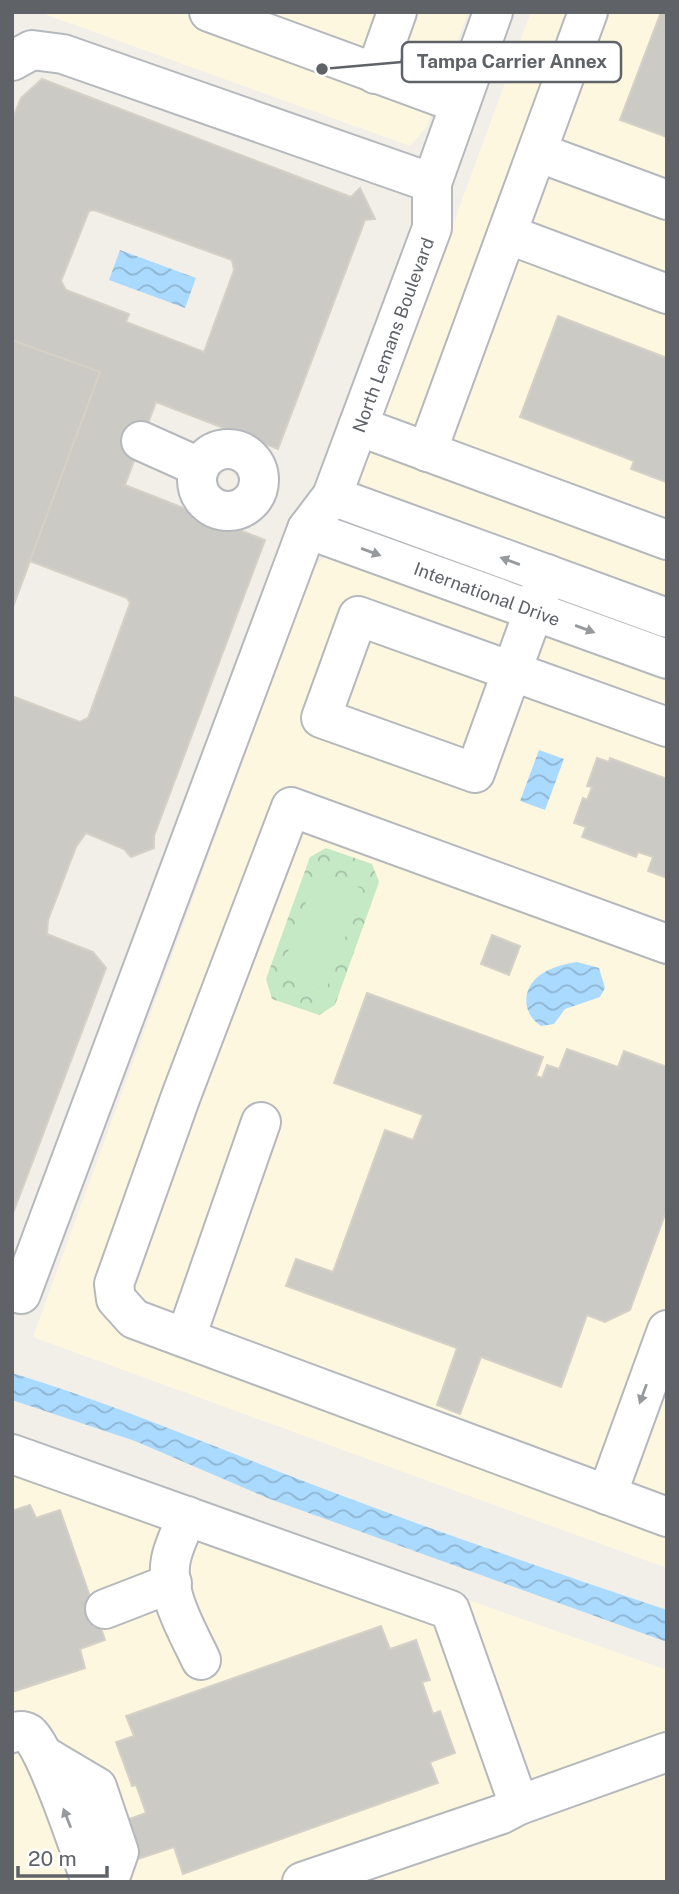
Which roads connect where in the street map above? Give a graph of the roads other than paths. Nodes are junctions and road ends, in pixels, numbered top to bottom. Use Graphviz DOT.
graph roads {
  1 [pos="397,12"];
  2 [pos="493,12"];
  3 [pos="588,12"];
  4 [pos="211,13"];
  5 [pos="12,61"];
  6 [pos="375,74"];
  7 [pos="460,104"];
  8 [pos="537,152"];
  9 [pos="432,183"];
  10 [pos="667,200"];
  11 [pos="507,234"];
  12 [pos="667,294"];
  13 [pos="358,426"];
  14 [pos="142,441"];
  15 [pos="427,452"];
  16 [pos="319,513"];
  17 [pos="667,540"];
  18 [pos="547,574"];
  19 [pos="534,611"];
  20 [pos="667,618"];
  21 [pos="667,659"];
  22 [pos="512,670"];
  23 [pos="667,727"];
  24 [pos="667,944"];
  25 [pos="261,1122"];
  26 [pos="12,1291"];
  27 [pos="667,1330"];
  28 [pos="186,1338"];
  29 [pos="12,1454"];
  30 [pos="607,1494"];
  31 [pos="187,1516"];
  32 [pos="667,1517"];
  33 [pos="172,1583"];
  34 [pos="105,1609"];
  35 [pos="201,1660"];
  36 [pos="12,1733"];
  37 [pos="667,1752"];
  38 [pos="43,1755"];
  39 [pos="519,1805"];
  40 [pos="92,1882"];
  41 [pos="104,1882"];
  42 [pos="302,1882"];
  1 -- 6 [label="street"];
  2 -- 7 [label="street, North Lemans Boulevard"];
  3 -- 8 [label="street"];
  4 -- 6 [label="street"];
  5 -- 9 [label="street"];
  6 -- 7 [label="street"];
  7 -- 9 [label="street, North Lemans Boulevard"];
  8 -- 10 [label="street"];
  8 -- 11 [label="street"];
  9 -- 13 [label="street, North Lemans Boulevard"];
  11 -- 12 [label="street"];
  11 -- 15 [label="street"];
  13 -- 15 [label="street"];
  13 -- 16 [label="street, North Lemans Boulevard"];
  14 -- 16 [label="street"];
  15 -- 17 [label="street"];
  18 -- 16 [label="street, one-way"];
  16 -- 19 [label="street, International Drive, one-way"];
  16 -- 26 [label="street, North Lemans Boulevard"];
  18 -- 19 [label="street"];
  18 -- 20 [label="street"];
  19 -- 21 [label="street, International Drive, one-way"];
  19 -- 22 [label="street"];
  22 -- 22 [label="street"];
  22 -- 23 [label="street"];
  24 -- 28 [label="street"];
  25 -- 28 [label="street"];
  27 -- 30 [label="street, one-way"];
  28 -- 30 [label="street"];
  29 -- 31 [label="street"];
  30 -- 32 [label="street"];
  31 -- 33 [label="street"];
  31 -- 39 [label="street"];
  33 -- 34 [label="street"];
  33 -- 35 [label="street"];
  36 -- 38 [label="street"];
  37 -- 39 [label="street"];
  40 -- 38 [label="street, one-way"];
  38 -- 41 [label="street"];
  39 -- 42 [label="street"];
}
